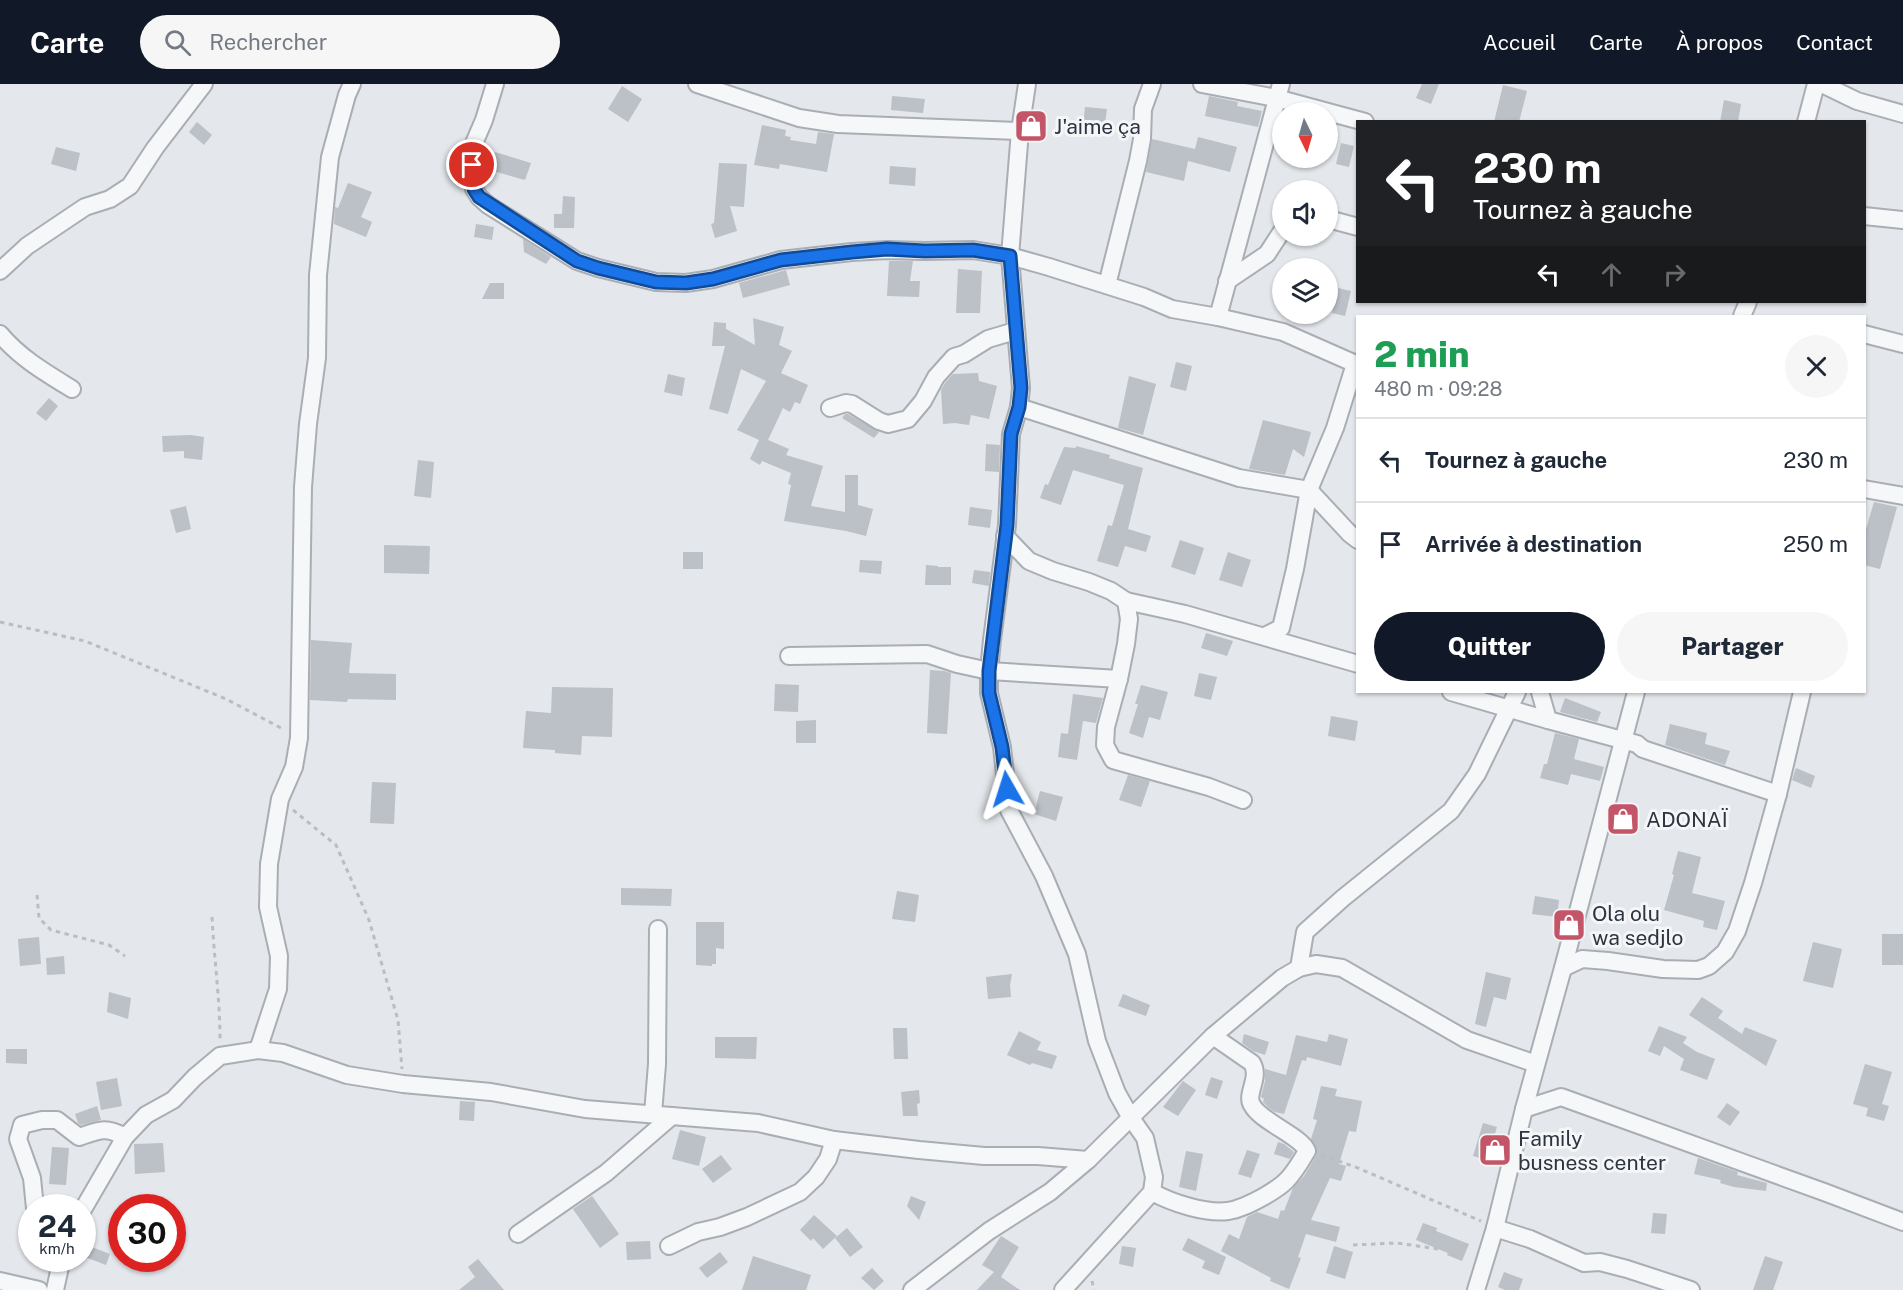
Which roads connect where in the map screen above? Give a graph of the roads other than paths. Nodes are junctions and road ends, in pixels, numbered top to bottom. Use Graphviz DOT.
graph roads {
  1 [pos="204,84"];
  2 [pos="352,84"];
  3 [pos="495,84"];
  4 [pos="697,84"];
  5 [pos="1027,84"];
  6 [pos="1152,84"];
  7 [pos="1202,84"];
  8 [pos="1816,84"];
  9 [pos="1822,84"];
  10 [pos="1279,91"];
  11 [pos="1903,114"];
  12 [pos="1359,120"];
  13 [pos="1807,120"];
  14 [pos="1020,131"];
  15 [pos="1866,216"];
  16 [pos="1903,220"];
  17 [pos="1338,222"];
  18 [pos="1356,226"];
  19 [pos="1272,246"];
  20 [pos="1010,256"];
  21 [pos="0,271"];
  22 [pos="1227,281"];
  23 [pos="1107,285"];
  24 [pos="1218,316"];
  25 [pos="1016,331"];
  26 [pos="0,334"];
  27 [pos="1866,335"];
  28 [pos="1903,344"];
  29 [pos="1356,364"];
  30 [pos="72,389"];
  31 [pos="1019,407"];
  32 [pos="831,408"];
  33 [pos="1866,489"];
  34 [pos="1310,490"];
  35 [pos="1903,496"];
  36 [pos="1005,536"];
  37 [pos="1356,538"];
  38 [pos="1126,601"];
  39 [pos="1265,636"];
  40 [pos="789,656"];
  41 [pos="1356,663"];
  42 [pos="989,671"];
  43 [pos="1119,679"];
  44 [pos="1454,693"];
  45 [pos="1516,693"];
  46 [pos="1540,693"];
  47 [pos="1636,693"];
  48 [pos="1802,693"];
  49 [pos="1508,709"];
  50 [pos="1548,720"];
  51 [pos="1622,741"];
  52 [pos="1778,794"];
  53 [pos="1244,800"];
  54 [pos="658,929"];
  55 [pos="1299,968"];
  56 [pos="1563,968"];
  57 [pos="1213,1036"];
  58 [pos="258,1050"];
  59 [pos="1534,1072"];
  60 [pos="1561,1096"];
  61 [pos="1524,1109"];
  62 [pos="653,1114"];
  63 [pos="672,1116"];
  64 [pos="1131,1118"];
  65 [pos="125,1137"];
  66 [pos="834,1140"];
  67 [pos="1088,1160"];
  68 [pos="1152,1192"];
  69 [pos="34,1194"];
  70 [pos="92,1194"];
  71 [pos="1903,1222"];
  72 [pos="1495,1228"];
  73 [pos="518,1234"];
  74 [pos="669,1246"];
  75 [pos="59,1272"];
  76 [pos="0,1281"];
  77 [pos="39,1290"];
  78 [pos="55,1290"];
  79 [pos="912,1290"];
  80 [pos="1063,1290"];
  81 [pos="1476,1290"];
  82 [pos="1691,1290"];
  1 -- 21 [label="street"];
  2 -- 58 [label="street"];
  3 -- 20 [label="street"];
  4 -- 14 [label="street"];
  5 -- 14 [label="street"];
  6 -- 23 [label="street"];
  7 -- 10 [label="street"];
  8 -- 13 [label="street"];
  9 -- 11 [label="street"];
  10 -- 12 [label="street"];
  10 -- 22 [label="street"];
  14 -- 20 [label="street"];
  15 -- 16 [label="street"];
  17 -- 18 [label="street"];
  19 -- 22 [label="street"];
  20 -- 23 [label="street"];
  20 -- 25 [label="street"];
  22 -- 24 [label="street"];
  23 -- 24 [label="street"];
  24 -- 29 [label="street"];
  25 -- 31 [label="street"];
  25 -- 32 [label="street"];
  26 -- 30 [label="street"];
  27 -- 28 [label="street"];
  29 -- 34 [label="street"];
  31 -- 34 [label="street"];
  31 -- 36 [label="street"];
  33 -- 35 [label="street"];
  34 -- 37 [label="street"];
  34 -- 39 [label="street"];
  36 -- 38 [label="street"];
  36 -- 42 [label="street"];
  38 -- 39 [label="street"];
  38 -- 43 [label="street"];
  39 -- 41 [label="street"];
  40 -- 42 [label="street"];
  42 -- 43 [label="street"];
  42 -- 64 [label="street"];
  43 -- 53 [label="street"];
  44 -- 49 [label="street"];
  45 -- 49 [label="street"];
  46 -- 50 [label="street"];
  47 -- 51 [label="street"];
  48 -- 52 [label="street"];
  49 -- 50 [label="street"];
  49 -- 55 [label="street"];
  50 -- 51 [label="street"];
  51 -- 52 [label="street"];
  51 -- 56 [label="street"];
  52 -- 56 [label="street"];
  54 -- 62 [label="street"];
  55 -- 57 [label="street"];
  55 -- 59 [label="street"];
  56 -- 59 [label="street"];
  57 -- 64 [label="street"];
  57 -- 68 [label="street"];
  58 -- 62 [label="street"];
  58 -- 65 [label="street"];
  59 -- 60 [label="street"];
  59 -- 61 [label="street"];
  60 -- 61 [label="street"];
  60 -- 71 [label="street"];
  61 -- 72 [label="street"];
  62 -- 63 [label="street"];
  63 -- 66 [label="street"];
  63 -- 73 [label="street"];
  64 -- 67 [label="street"];
  64 -- 68 [label="street"];
  65 -- 69 [label="street"];
  65 -- 70 [label="street"];
  66 -- 67 [label="street"];
  66 -- 74 [label="street"];
  67 -- 79 [label="street"];
  68 -- 80 [label="street"];
  72 -- 81 [label="street"];
  72 -- 82 [label="street"];
  75 -- 78 [label="street"];
  76 -- 77 [label="street"];
}
